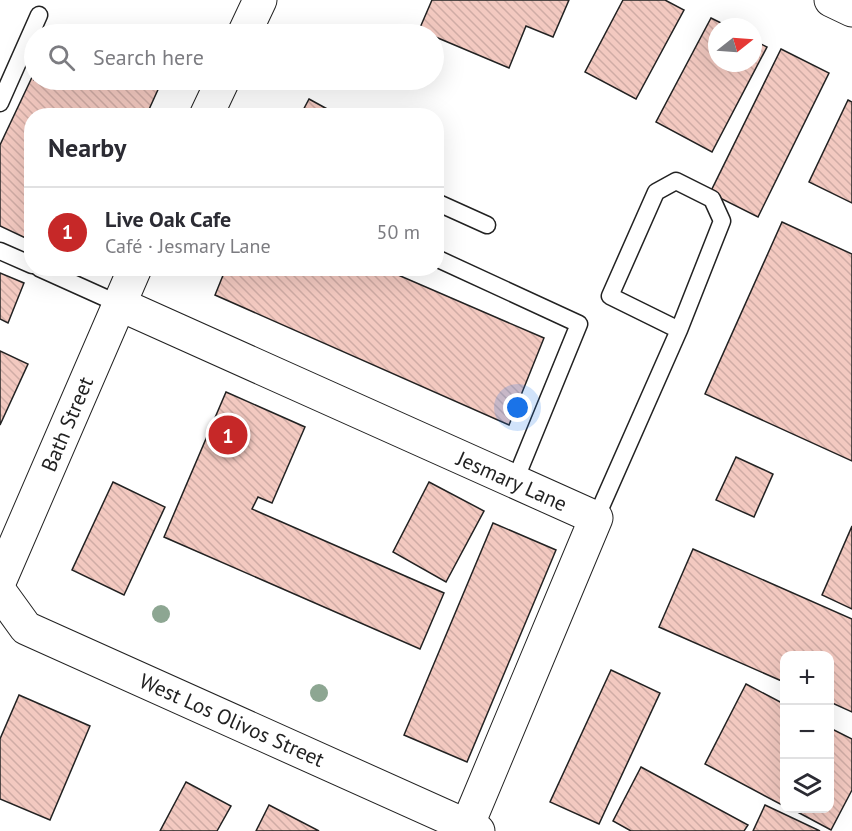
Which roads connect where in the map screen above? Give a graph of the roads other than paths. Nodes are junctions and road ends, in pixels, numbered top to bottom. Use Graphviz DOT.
graph roads {
  1 [pos="260,0"];
  2 [pos="831,0"];
  3 [pos="852,10"];
  4 [pos="39,15"];
  5 [pos="35,24"];
  6 [pos="249,24"];
  7 [pos="24,49"];
  8 [pos="218,90"];
  9 [pos="0,103"];
  10 [pos="210,108"];
  11 [pos="444,206"];
  12 [pos="487,225"];
  13 [pos="0,251"];
  14 [pos="24,262"];
  15 [pos="444,262"];
  16 [pos="57,276"];
  17 [pos="131,276"];
  18 [pos="119,304"];
  19 [pos="679,330"];
  20 [pos="514,483"];
  21 [pos="596,518"];
  22 [pos="0,580"];
  23 [pos="0,592"];
  24 [pos="470,829"];
  1 -- 6 [label="street"];
  2 -- 3 [label="street"];
  4 -- 5 [label="lane"];
  7 -- 9 [label="lane"];
  8 -- 10 [label="street"];
  11 -- 12 [label="lane"];
  13 -- 14 [label="lane"];
  15 -- 20 [label="lane"];
  16 -- 18 [label="lane"];
  17 -- 18 [label="street, Bath Street"];
  18 -- 20 [label="street, Jesmary Lane"];
  18 -- 22 [label="street, Bath Street"];
  19 -- 19 [label="lane"];
  19 -- 21 [label="lane"];
  20 -- 21 [label="street, Jesmary Lane"];
  21 -- 24 [label="street"];
  23 -- 24 [label="street, West Los Olivos Street"];
}
